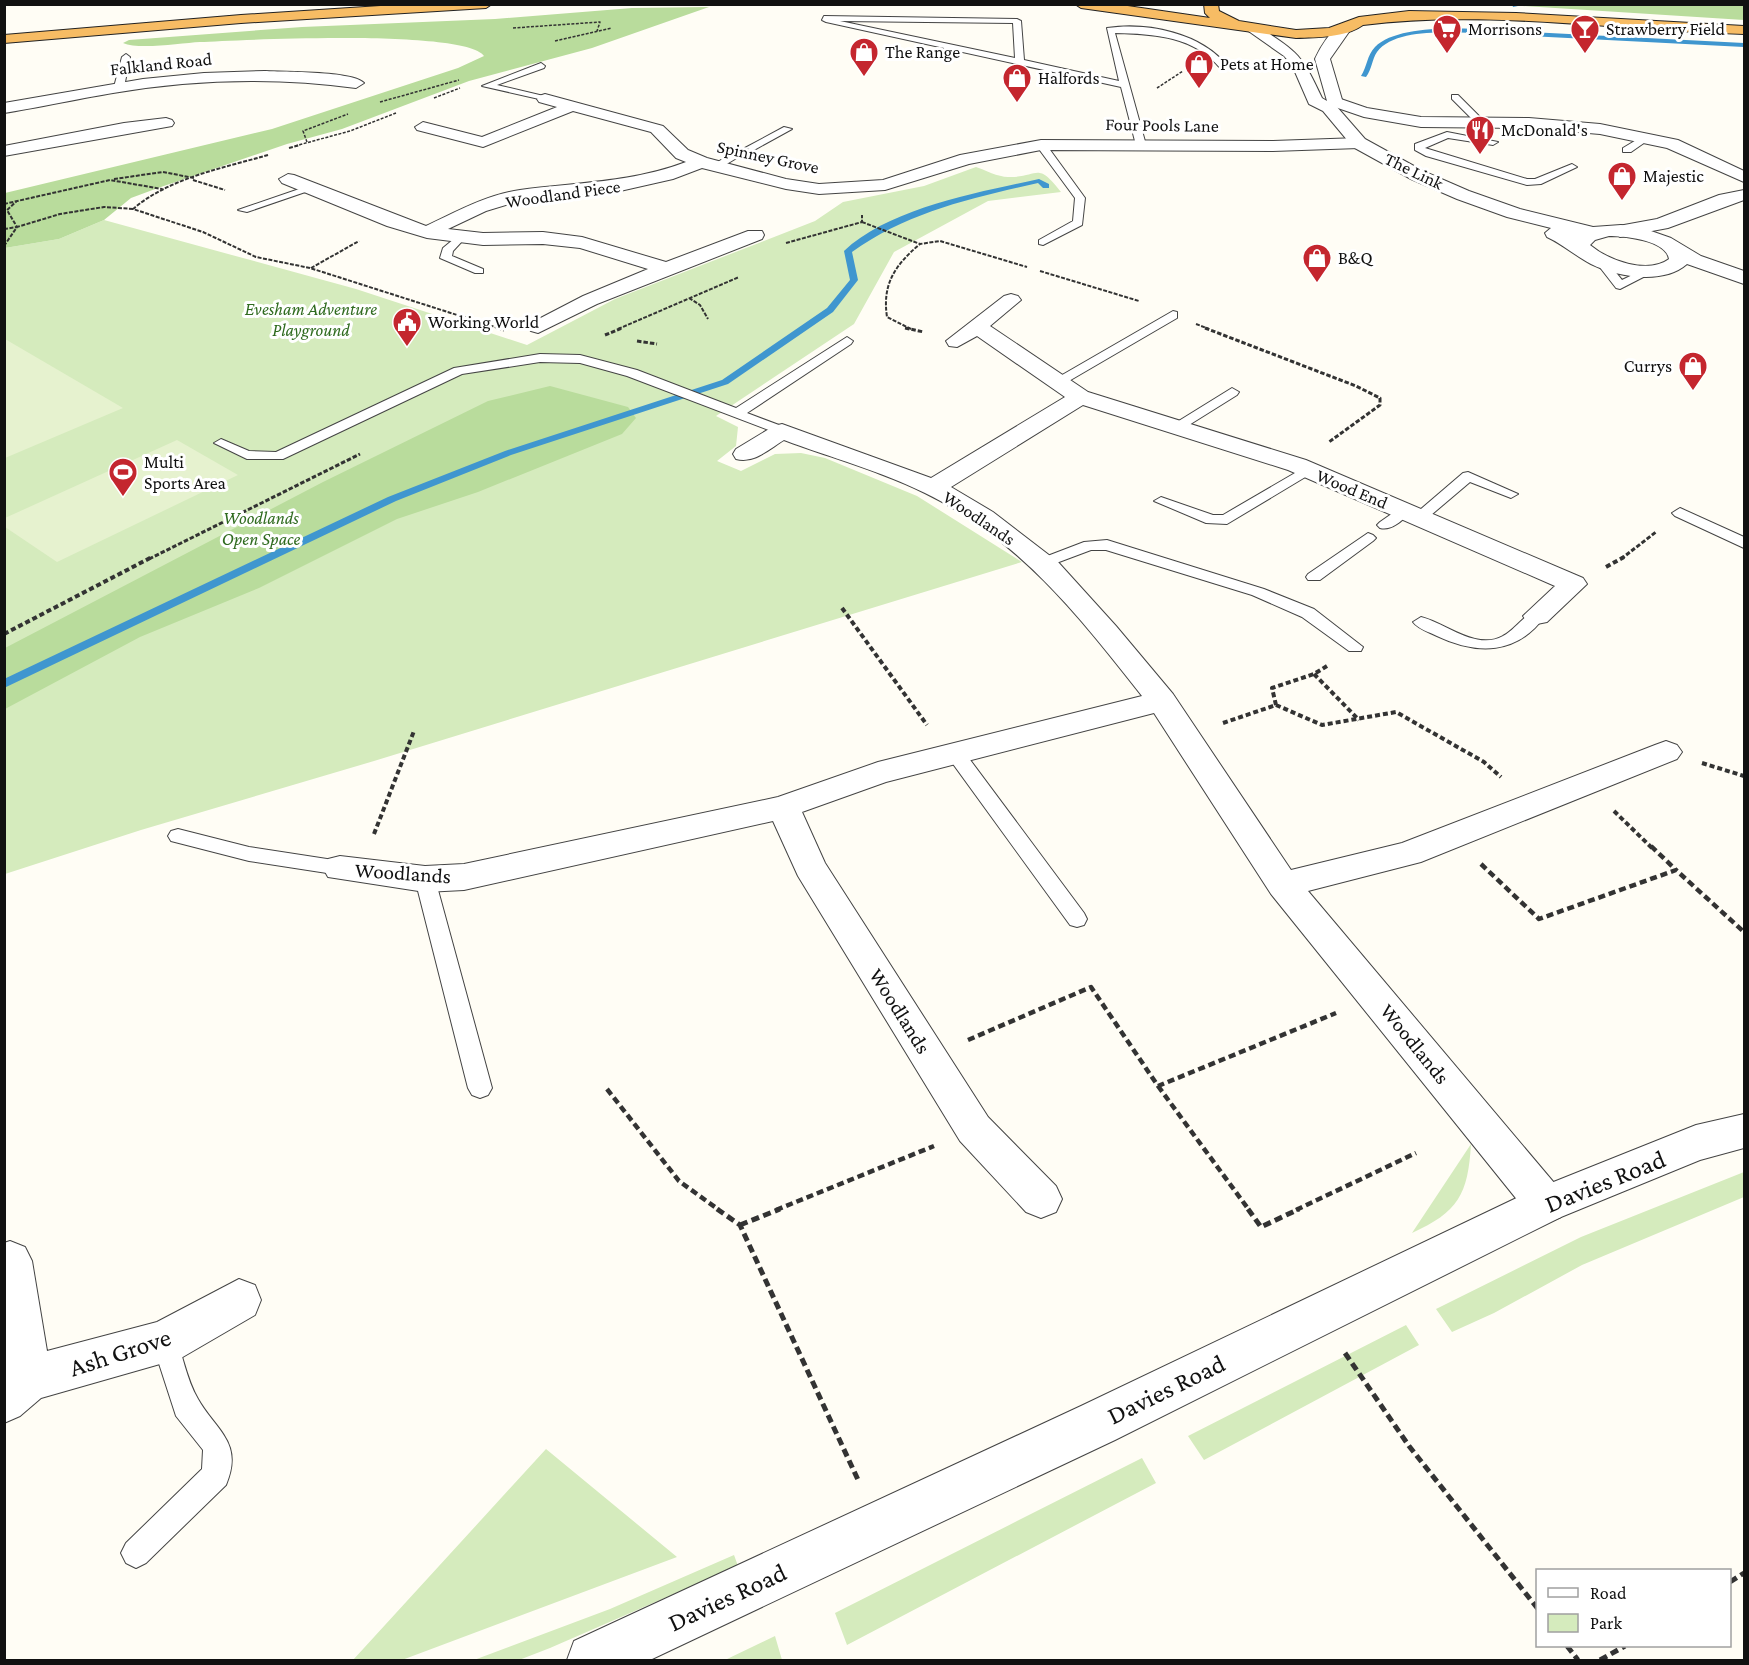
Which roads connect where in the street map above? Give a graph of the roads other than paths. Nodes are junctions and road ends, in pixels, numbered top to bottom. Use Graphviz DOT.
graph roads {
  1 [pos="486,4"];
  2 [pos="1081,4"];
  3 [pos="1211,4"];
  4 [pos="1350,4"];
  5 [pos="1399,4"];
  6 [pos="1516,17"];
  7 [pos="1359,21"];
  8 [pos="1235,25"];
  9 [pos="1344,29"];
  10 [pos="1254,30"];
  11 [pos="1744,30"];
  12 [pos="4,39"];
  13 [pos="126,57"];
  14 [pos="1020,63"];
  15 [pos="343,66"];
  16 [pos="541,66"];
  17 [pos="1224,67"];
  18 [pos="323,77"];
  19 [pos="356,83"];
  20 [pos="116,88"];
  21 [pos="1127,90"];
  22 [pos="1455,97"];
  23 [pos="545,99"];
  24 [pos="1332,105"];
  25 [pos="573,106"];
  26 [pos="4,108"];
  27 [pos="120,117"];
  28 [pos="1479,121"];
  29 [pos="166,123"];
  30 [pos="423,126"];
  31 [pos="787,129"];
  32 [pos="1646,138"];
  33 [pos="1493,142"];
  34 [pos="1359,143"];
  35 [pos="1041,145"];
  36 [pos="1141,145"];
  37 [pos="750,148"];
  38 [pos="1627,150"];
  39 [pos="4,151"];
  40 [pos="735,156"];
  41 [pos="966,159"];
  42 [pos="708,164"];
  43 [pos="1572,167"];
  44 [pos="1744,177"];
  45 [pos="288,179"];
  46 [pos="312,188"];
  47 [pos="1744,195"];
  48 [pos="243,210"];
  49 [pos="427,232"];
  50 [pos="1661,232"];
  51 [pos="755,235"];
  52 [pos="460,237"];
  53 [pos="1587,240"];
  54 [pos="1043,242"];
  55 [pos="1665,264"];
  56 [pos="667,268"];
  57 [pos="479,271"];
  58 [pos="1744,278"];
  59 [pos="1011,300"];
  60 [pos="1173,315"];
  61 [pos="538,327"];
  62 [pos="978,327"];
  63 [pos="847,341"];
  64 [pos="957,341"];
  65 [pos="1057,382"];
  66 [pos="1232,392"];
  67 [pos="1080,397"];
  68 [pos="736,414"];
  69 [pos="1176,427"];
  70 [pos="782,431"];
  71 [pos="221,443"];
  72 [pos="745,454"];
  73 [pos="1307,470"];
  74 [pos="933,487"];
  75 [pos="1511,494"];
  76 [pos="1161,501"];
  77 [pos="1680,513"];
  78 [pos="1402,518"];
  79 [pos="1368,538"];
  80 [pos="1744,543"];
  81 [pos="1043,563"];
  82 [pos="1314,577"];
  83 [pos="1537,616"];
  84 [pos="1421,622"];
  85 [pos="1355,647"];
  86 [pos="1162,701"];
  87 [pos="1666,752"];
  88 [pos="952,754"];
  89 [pos="783,807"];
  90 [pos="178,836"];
  91 [pos="349,869"];
  92 [pos="425,879"];
  93 [pos="1283,885"];
  94 [pos="1077,919"];
  95 [pos="480,1088"];
  96 [pos="1744,1131"];
  97 [pos="1041,1199"];
  98 [pos="1546,1204"];
  99 [pos="10,1261"];
  100 [pos="239,1300"];
  101 [pos="165,1342"];
  102 [pos="17,1390"];
  103 [pos="136,1553"];
  104 [pos="593,1660"];
  1 -- 12 [label="highway"];
  2 -- 8 [label="highway"];
  3 -- 8 [label="highway"];
  4 -- 7 [label="highway"];
  5 -- 6 [label="highway"];
  6 -- 7 [label="highway"];
  6 -- 11 [label="highway"];
  7 -- 9 [label="highway"];
  8 -- 10 [label="highway"];
  9 -- 10 [label="highway"];
  9 -- 24 [label="street, The Link"];
  10 -- 24 [label="street, The Link"];
  13 -- 20 [label="lane"];
  14 -- 14 [label="lane"];
  14 -- 21 [label="lane"];
  15 -- 18 [label="street"];
  16 -- 23 [label="lane"];
  17 -- 21 [label="lane"];
  18 -- 19 [label="street, Falkland Road"];
  18 -- 20 [label="street, Falkland Road"];
  20 -- 26 [label="street, Falkland Road"];
  20 -- 27 [label="street"];
  21 -- 36 [label="lane"];
  22 -- 28 [label="lane"];
  23 -- 25 [label="street, Spinney Grove"];
  24 -- 28 [label="street"];
  24 -- 34 [label="street, The Link"];
  25 -- 30 [label="street"];
  25 -- 42 [label="street, Spinney Grove"];
  27 -- 29 [label="street"];
  27 -- 39 [label="street"];
  28 -- 32 [label="street"];
  31 -- 37 [label="lane"];
  32 -- 38 [label="lane"];
  32 -- 44 [label="street"];
  33 -- 43 [label="lane"];
  34 -- 36 [label="street, Four Pools Lane"];
  34 -- 53 [label="street, The Link"];
  35 -- 36 [label="street, Four Pools Lane"];
  35 -- 41 [label="street, Four Pools Lane"];
  35 -- 54 [label="lane"];
  40 -- 42 [label="lane"];
  41 -- 42 [label="street, Spinney Grove"];
  42 -- 49 [label="street, Woodland Piece"];
  45 -- 46 [label="street, Woodland Piece"];
  46 -- 48 [label="lane"];
  46 -- 49 [label="street, Woodland Piece"];
  47 -- 50 [label="street"];
  49 -- 52 [label="street, Woodland Piece"];
  50 -- 53 [label="street, The Link"];
  50 -- 55 [label="street, The Link"];
  51 -- 56 [label="street"];
  52 -- 56 [label="street, Woodland Piece"];
  52 -- 57 [label="lane"];
  53 -- 55 [label="street, The Link"];
  55 -- 58 [label="street, The Link"];
  56 -- 61 [label="street"];
  59 -- 62 [label="street"];
  60 -- 65 [label="lane"];
  62 -- 64 [label="street"];
  62 -- 65 [label="street, Wood End"];
  63 -- 68 [label="lane"];
  65 -- 67 [label="street, Wood End"];
  66 -- 69 [label="lane"];
  67 -- 69 [label="street, Wood End"];
  67 -- 74 [label="street"];
  68 -- 70 [label="lane"];
  68 -- 71 [label="lane"];
  69 -- 73 [label="street, Wood End"];
  70 -- 72 [label="street"];
  70 -- 74 [label="street, Woodlands"];
  73 -- 76 [label="lane"];
  73 -- 78 [label="street, Wood End"];
  74 -- 81 [label="street, Woodlands"];
  75 -- 78 [label="lane"];
  77 -- 80 [label="lane"];
  78 -- 83 [label="street, Wood End"];
  79 -- 82 [label="lane"];
  81 -- 85 [label="lane"];
  81 -- 86 [label="street, Woodlands"];
  83 -- 84 [label="lane"];
  86 -- 88 [label="street, Woodlands"];
  86 -- 93 [label="street, Woodlands"];
  87 -- 93 [label="street"];
  88 -- 89 [label="street, Woodlands"];
  88 -- 94 [label="lane"];
  89 -- 92 [label="street, Woodlands"];
  89 -- 97 [label="street, Woodlands"];
  90 -- 91 [label="lane"];
  91 -- 92 [label="street, Woodlands"];
  92 -- 95 [label="lane"];
  93 -- 98 [label="street, Woodlands"];
  96 -- 98 [label="street, Davies Road"];
  98 -- 104 [label="street, Davies Road"];
  99 -- 102 [label="street, Ash Grove"];
  100 -- 101 [label="street, Ash Grove"];
  101 -- 102 [label="street, Ash Grove"];
  101 -- 103 [label="lane"];
}
